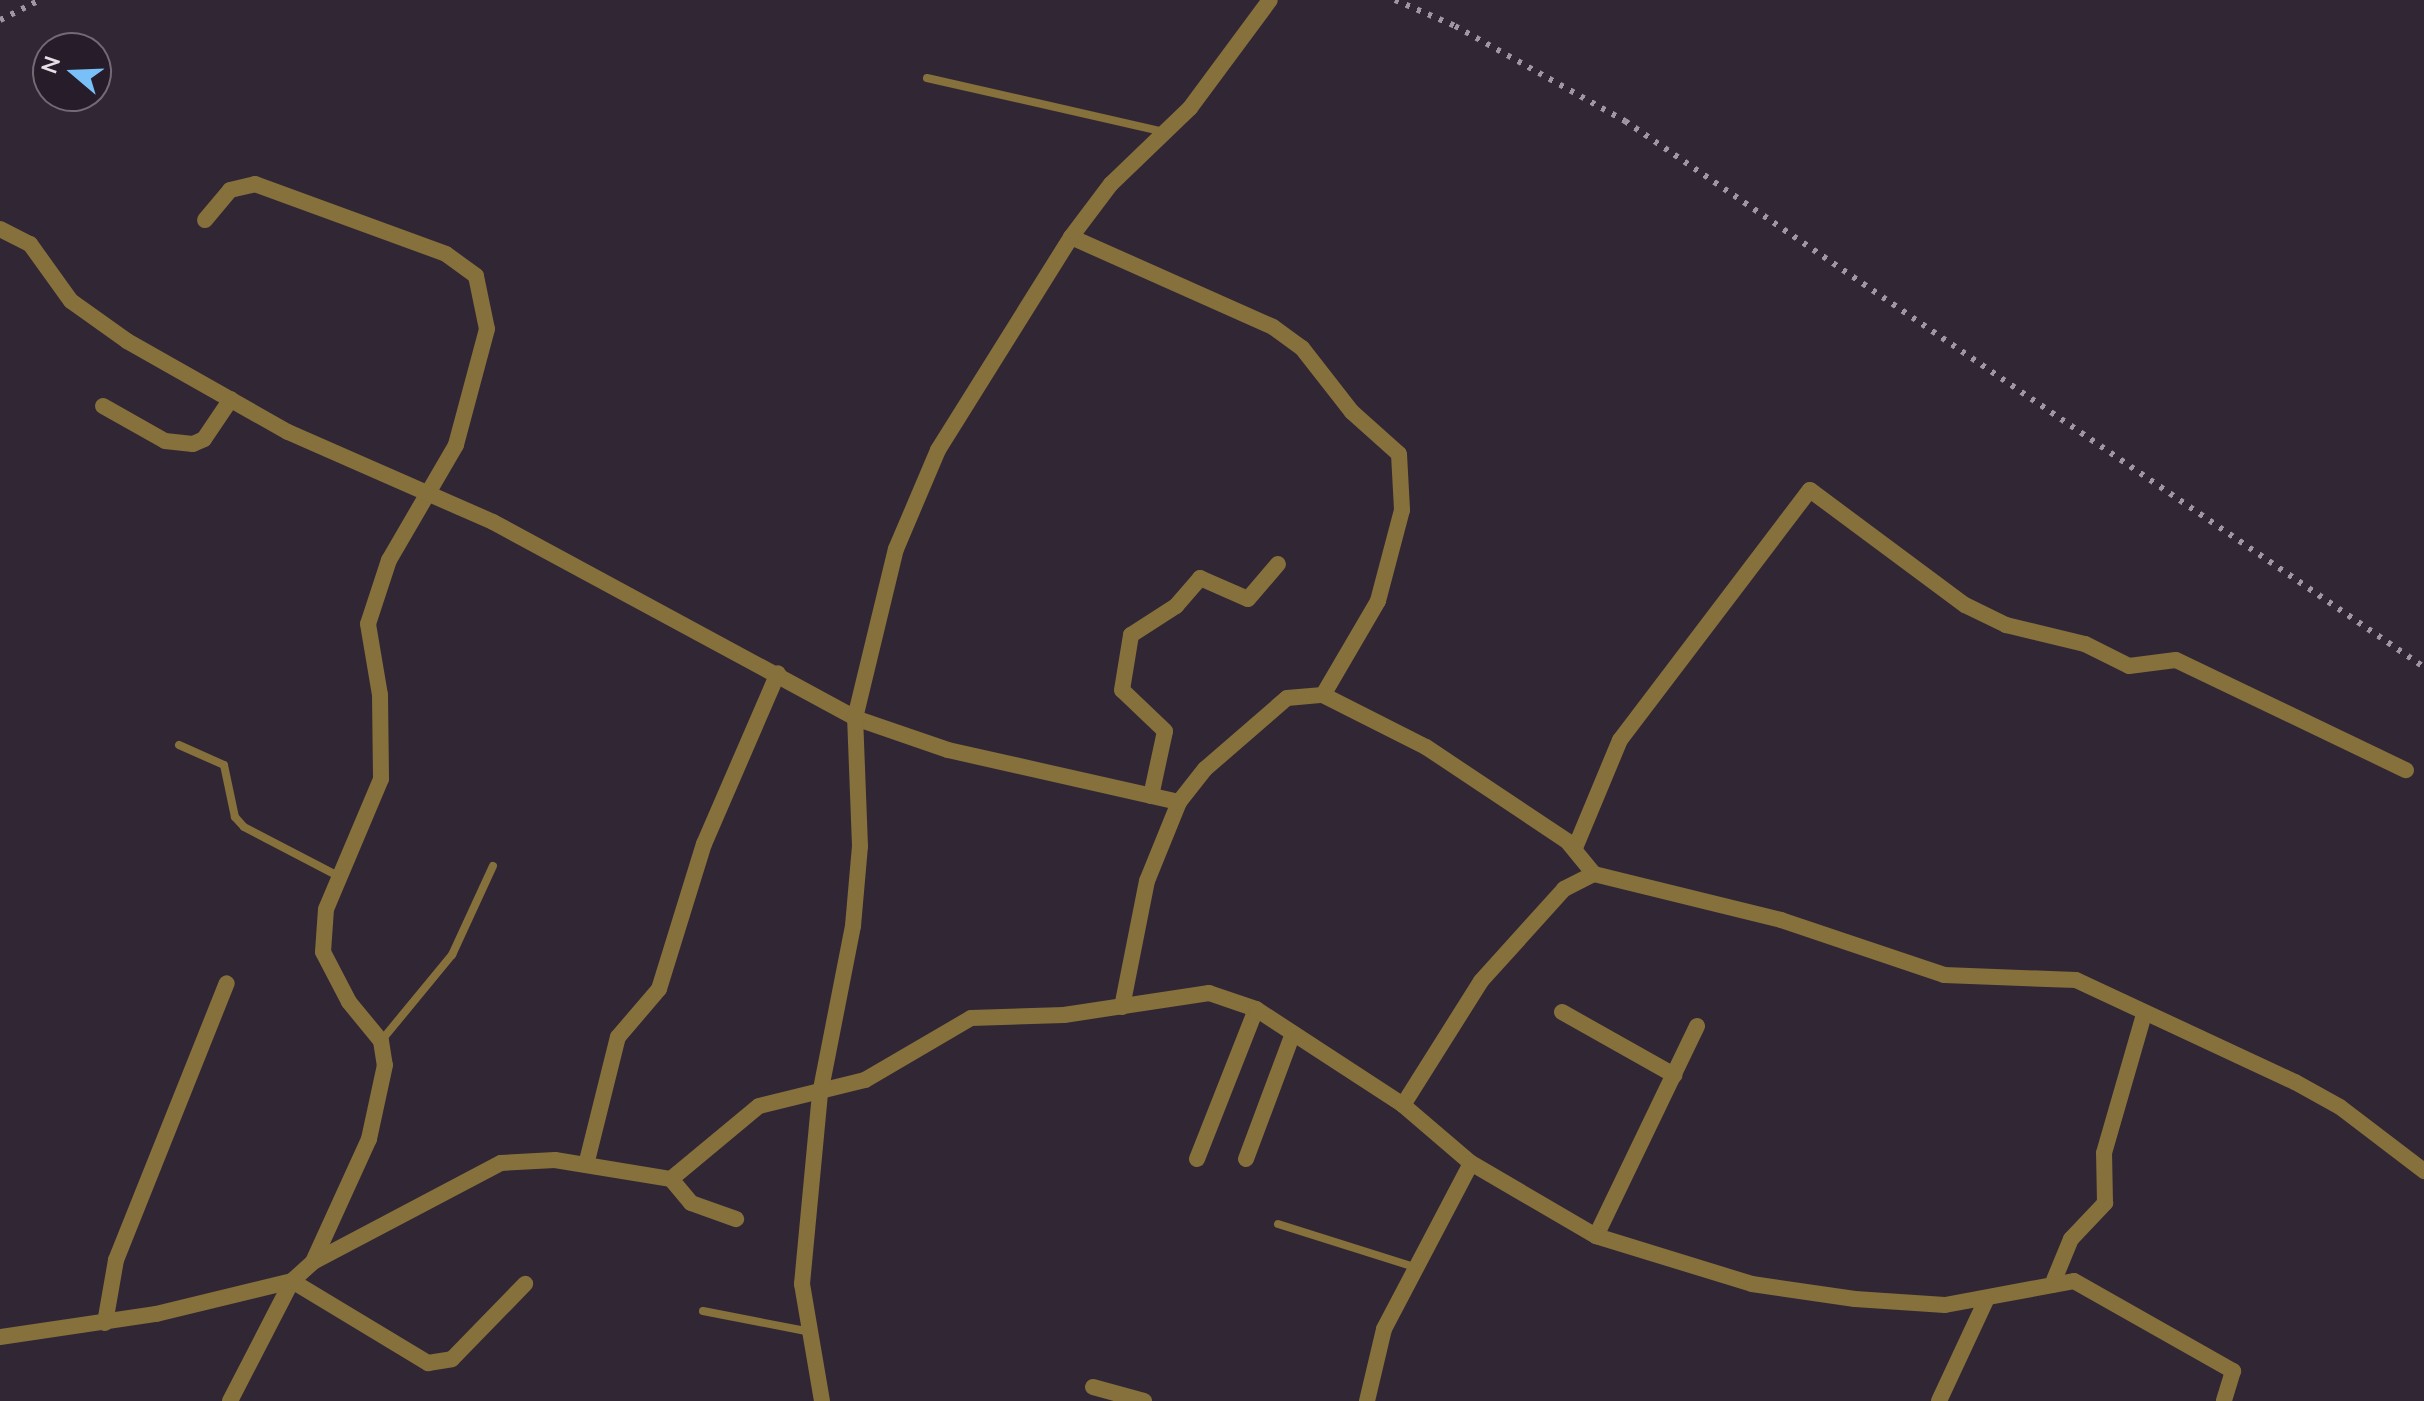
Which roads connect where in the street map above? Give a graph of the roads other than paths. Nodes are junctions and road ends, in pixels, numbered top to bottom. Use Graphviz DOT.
graph roads {
  1 [pos="1270,0"];
  2 [pos="927,78"];
  3 [pos="1166,133"];
  4 [pos="205,220"];
  5 [pos="0,229"];
  6 [pos="1071,237"];
  7 [pos="231,399"];
  8 [pos="103,406"];
  9 [pos="432,493"];
  10 [pos="1278,564"];
  11 [pos="778,673"];
  12 [pos="1323,695"];
  13 [pos="855,718"];
  14 [pos="179,745"];
  15 [pos="2406,770"];
  16 [pos="1151,796"];
  17 [pos="1179,802"];
  18 [pos="1575,848"];
  19 [pos="493,866"];
  20 [pos="1594,874"];
  21 [pos="340,877"];
  22 [pos="227,983"];
  23 [pos="1122,1007"];
  24 [pos="1256,1009"];
  25 [pos="1562,1012"];
  26 [pos="2144,1014"];
  27 [pos="1697,1026"];
  28 [pos="1293,1033"];
  29 [pos="381,1041"];
  30 [pos="1674,1075"];
  31 [pos="820,1094"];
  32 [pos="1403,1105"];
  33 [pos="1197,1159"];
  34 [pos="1246,1159"];
  35 [pos="1471,1163"];
  36 [pos="586,1165"];
  37 [pos="2424,1171"];
  38 [pos="671,1179"];
  39 [pos="736,1219"];
  40 [pos="1278,1224"];
  41 [pos="1596,1236"];
  42 [pos="313,1262"];
  43 [pos="1414,1267"];
  44 [pos="292,1281"];
  45 [pos="525,1284"];
  46 [pos="2052,1285"];
  47 [pos="1986,1300"];
  48 [pos="703,1311"];
  49 [pos="105,1323"];
  50 [pos="811,1332"];
  51 [pos="0,1337"];
  52 [pos="1093,1387"];
  53 [pos="230,1401"];
  54 [pos="822,1401"];
  55 [pos="1144,1401"];
  56 [pos="1367,1401"];
  57 [pos="1939,1401"];
  58 [pos="2224,1401"];
  1 -- 3 [label="street"];
  2 -- 3 [label="lane"];
  3 -- 6 [label="street"];
  4 -- 9 [label="street"];
  5 -- 7 [label="street"];
  6 -- 12 [label="street"];
  6 -- 13 [label="street"];
  7 -- 8 [label="street"];
  7 -- 9 [label="street"];
  9 -- 11 [label="street"];
  9 -- 21 [label="street"];
  10 -- 16 [label="street"];
  11 -- 13 [label="street"];
  11 -- 36 [label="street"];
  12 -- 17 [label="street"];
  12 -- 18 [label="street"];
  13 -- 16 [label="street"];
  13 -- 31 [label="street"];
  14 -- 21 [label="lane"];
  15 -- 18 [label="street"];
  16 -- 17 [label="street"];
  17 -- 23 [label="street"];
  18 -- 20 [label="street"];
  19 -- 29 [label="lane"];
  20 -- 26 [label="street"];
  20 -- 32 [label="street"];
  21 -- 29 [label="street"];
  22 -- 49 [label="street"];
  23 -- 24 [label="street"];
  23 -- 31 [label="street"];
  24 -- 28 [label="street"];
  24 -- 33 [label="street"];
  25 -- 30 [label="street"];
  26 -- 37 [label="street"];
  26 -- 46 [label="street"];
  27 -- 30 [label="street"];
  28 -- 32 [label="street"];
  28 -- 34 [label="street"];
  29 -- 42 [label="street"];
  30 -- 41 [label="street"];
  31 -- 38 [label="street"];
  31 -- 50 [label="street"];
  32 -- 35 [label="street"];
  35 -- 41 [label="street"];
  35 -- 43 [label="street"];
  36 -- 38 [label="street"];
  36 -- 42 [label="street"];
  38 -- 39 [label="street"];
  40 -- 43 [label="lane"];
  41 -- 47 [label="street"];
  42 -- 44 [label="street"];
  43 -- 56 [label="street"];
  44 -- 45 [label="street"];
  44 -- 49 [label="street"];
  44 -- 53 [label="street"];
  46 -- 47 [label="street"];
  46 -- 58 [label="street"];
  47 -- 57 [label="street"];
  48 -- 50 [label="lane"];
  49 -- 51 [label="street"];
  50 -- 54 [label="street"];
  52 -- 55 [label="street"];
}
